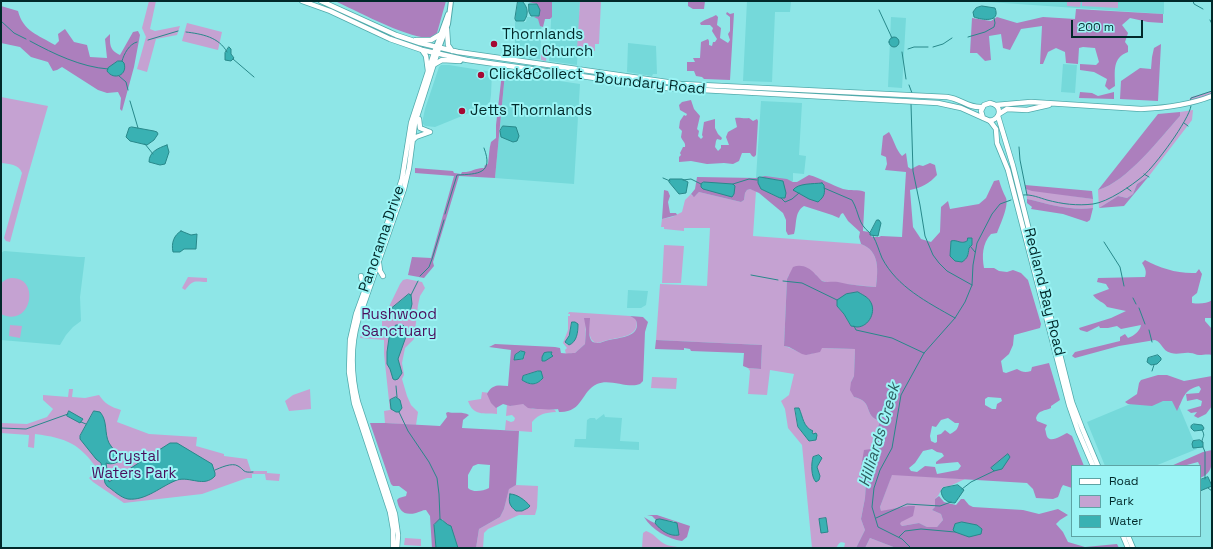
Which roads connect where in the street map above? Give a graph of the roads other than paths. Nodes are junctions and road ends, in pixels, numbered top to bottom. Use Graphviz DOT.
graph roads {
  1 [pos="302,1"];
  2 [pos="321,1"];
  3 [pos="451,3"];
  4 [pos="319,7"];
  5 [pos="447,29"];
  6 [pos="441,34"];
  7 [pos="410,40"];
  8 [pos="438,48"];
  9 [pos="422,50"];
  10 [pos="452,51"];
  11 [pos="436,53"];
  12 [pos="513,60"];
  13 [pos="485,63"];
  14 [pos="435,64"];
  15 [pos="513,66"];
  16 [pos="428,70"];
  17 [pos="1212,96"];
  18 [pos="996,105"];
  19 [pos="1062,105"];
  20 [pos="982,107"];
  21 [pos="418,111"];
  22 [pos="998,116"];
  23 [pos="983,118"];
  24 [pos="990,121"];
  25 [pos="413,140"];
  26 [pos="378,261"];
  27 [pos="361,276"];
  28 [pos="383,276"];
  29 [pos="364,293"];
  30 [pos="1064,380"];
  31 [pos="1093,465"];
  32 [pos="1098,465"];
  33 [pos="1123,537"];
  34 [pos="1128,537"];
  35 [pos="393,548"];
  36 [pos="398,548"];
  37 [pos="1128,548"];
  38 [pos="1133,548"];
  1 -- 4 [label="main road, Boundary Road"];
  2 -- 4 [label="main road"];
  2 -- 7 [label="main road, Boundary Road"];
  3 -- 5 [label="main road"];
  3 -- 6 [label="main road"];
  4 -- 9 [label="main road, Boundary Road"];
  5 -- 8 [label="main road"];
  5 -- 10 [label="main road"];
  6 -- 7 [label="main road"];
  6 -- 8 [label="main road"];
  7 -- 8 [label="main road, Boundary Road"];
  8 -- 10 [label="main road, Boundary Road"];
  8 -- 11 [label="main road, Panorama Drive"];
  9 -- 11 [label="main road, Boundary Road"];
  9 -- 16 [label="main road"];
  10 -- 12 [label="main road, Boundary Road"];
  11 -- 13 [label="main road, Boundary Road"];
  11 -- 14 [label="main road, Panorama Drive"];
  11 -- 16 [label="main road, Panorama Drive"];
  12 -- 15 [label="main road"];
  12 -- 20 [label="main road, Boundary Road"];
  13 -- 14 [label="main road"];
  13 -- 15 [label="main road, Boundary Road"];
  14 -- 21 [label="main road, Panorama Drive"];
  15 -- 23 [label="main road, Boundary Road"];
  16 -- 29 [label="main road, Panorama Drive"];
  17 -- 19 [label="main road"];
  18 -- 19 [label="main road"];
  18 -- 20 [label="main road"];
  18 -- 22 [label="main road"];
  19 -- 22 [label="main road"];
  20 -- 23 [label="main road"];
  21 -- 25 [label="main road, Panorama Drive"];
  21 -- 25 [label="main road"];
  22 -- 24 [label="main road"];
  22 -- 30 [label="main road, Redland Bay Road"];
  23 -- 24 [label="main road"];
  24 -- 30 [label="main road, Redland Bay Road"];
  25 -- 26 [label="main road, Panorama Drive"];
  26 -- 28 [label="main road"];
  26 -- 36 [label="main road, Panorama Drive"];
  27 -- 29 [label="main road"];
  29 -- 35 [label="main road, Panorama Drive"];
  30 -- 31 [label="main road, Redland Bay Road"];
  30 -- 32 [label="main road, Redland Bay Road"];
  33 -- 37 [label="main road"];
  34 -- 38 [label="main road"];
}
